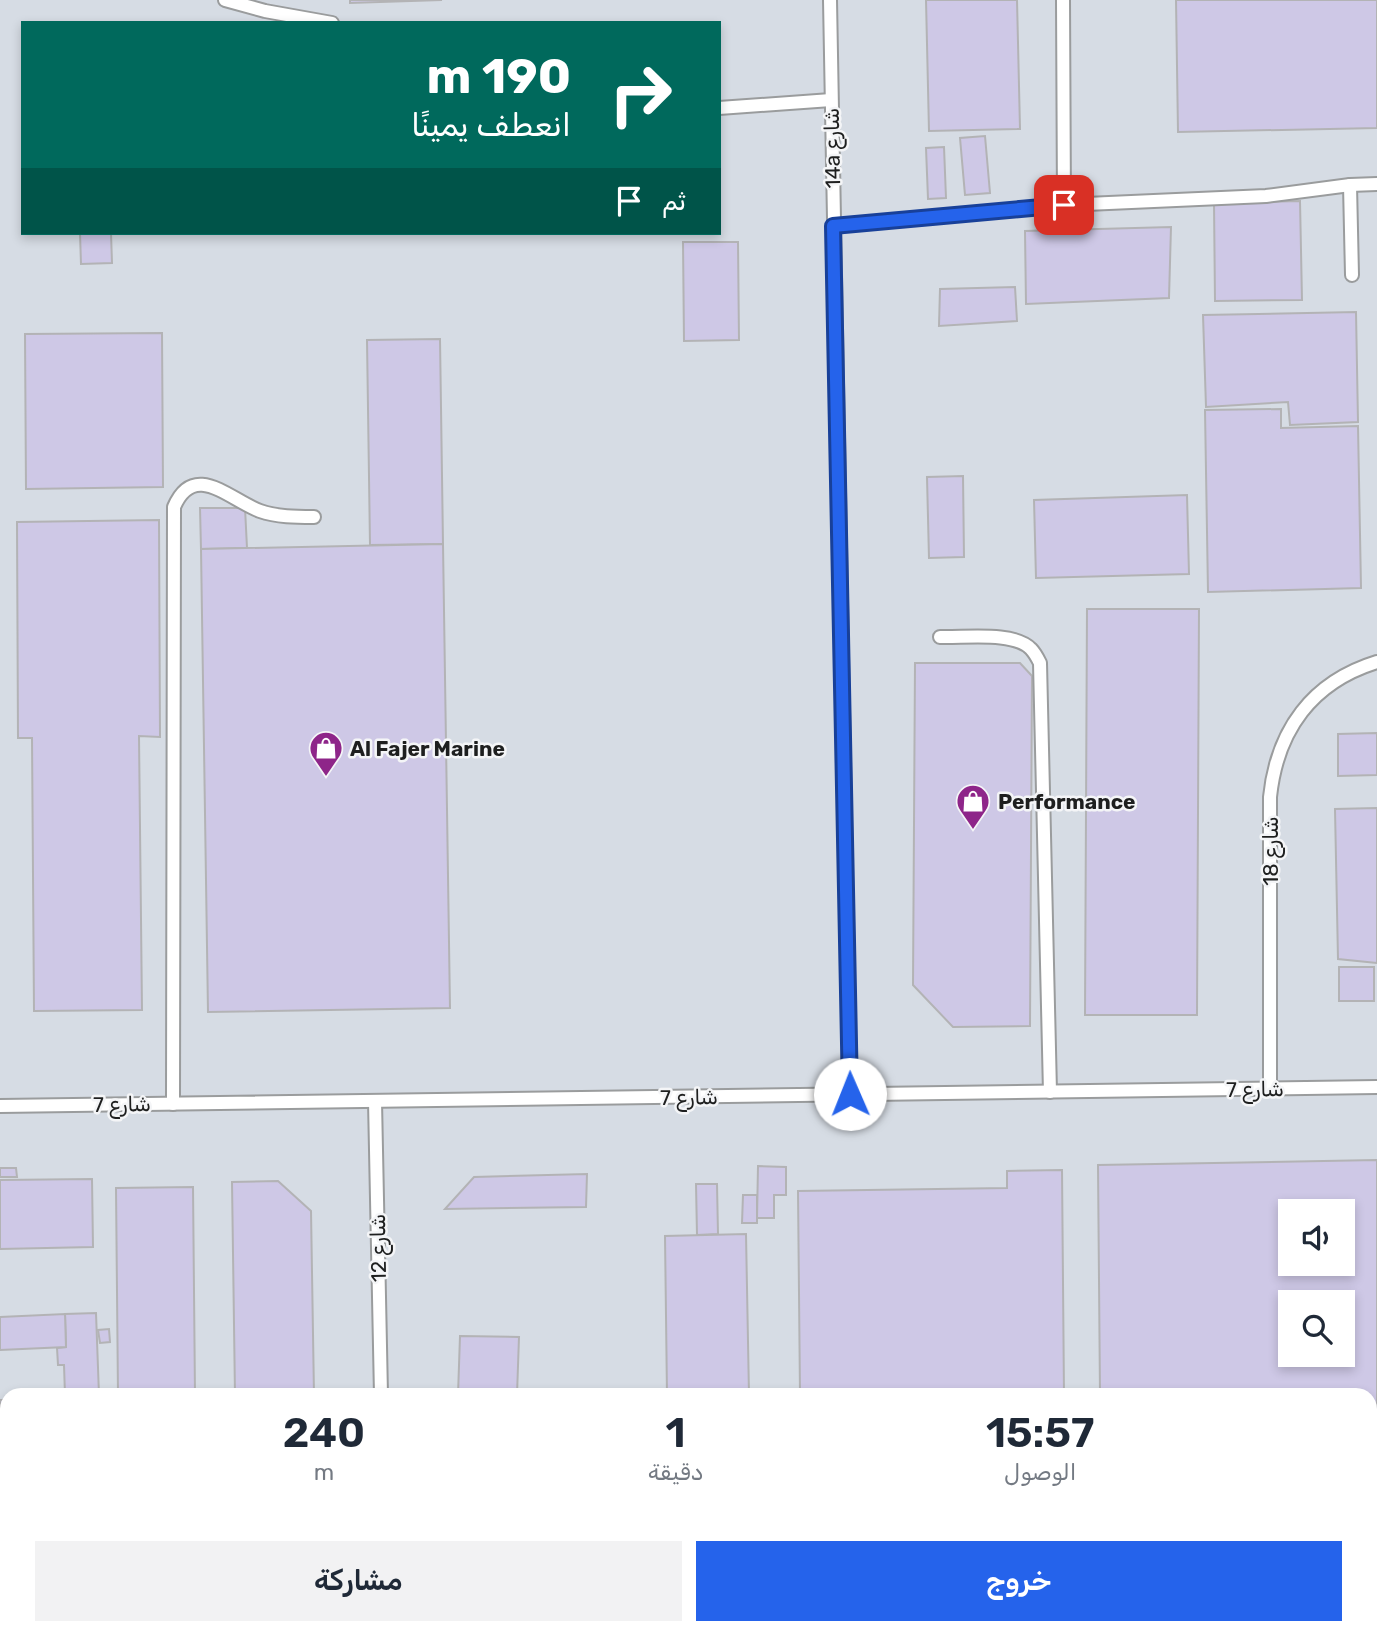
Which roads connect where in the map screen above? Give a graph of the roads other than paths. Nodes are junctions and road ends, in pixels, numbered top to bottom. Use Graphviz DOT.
graph roads {
  1 [pos="225,0"];
  2 [pos="830,0"];
  3 [pos="1063,0"];
  4 [pos="320,21"];
  5 [pos="831,100"];
  6 [pos="721,108"];
  7 [pos="1350,184"];
  8 [pos="1377,184"];
  9 [pos="1064,205"];
  10 [pos="833,226"];
  11 [pos="1352,275"];
  12 [pos="314,517"];
  13 [pos="940,637"];
  14 [pos="1377,662"];
  15 [pos="1377,1087"];
  16 [pos="1270,1089"];
  17 [pos="1050,1092"];
  18 [pos="850,1094"];
  19 [pos="375,1101"];
  20 [pos="173,1104"];
  21 [pos="0,1106"];
  22 [pos="381,1388"];
  1 -- 4 [label="lane"];
  2 -- 5 [label="lane, 14a شارع"];
  3 -- 9 [label="lane"];
  5 -- 6 [label="lane"];
  5 -- 10 [label="lane, 14a شارع"];
  7 -- 8 [label="lane"];
  7 -- 9 [label="lane"];
  7 -- 11 [label="lane"];
  9 -- 10 [label="lane"];
  10 -- 18 [label="lane, 14a شارع"];
  12 -- 20 [label="lane"];
  13 -- 17 [label="lane"];
  14 -- 16 [label="lane, شارع 18"];
  15 -- 16 [label="lane, شارع 7"];
  16 -- 17 [label="lane, شارع 7"];
  17 -- 18 [label="lane, شارع 7"];
  18 -- 19 [label="lane, شارع 7"];
  19 -- 20 [label="lane, شارع 7"];
  19 -- 22 [label="lane, شارع 12"];
  20 -- 21 [label="lane, شارع 7"];
}
